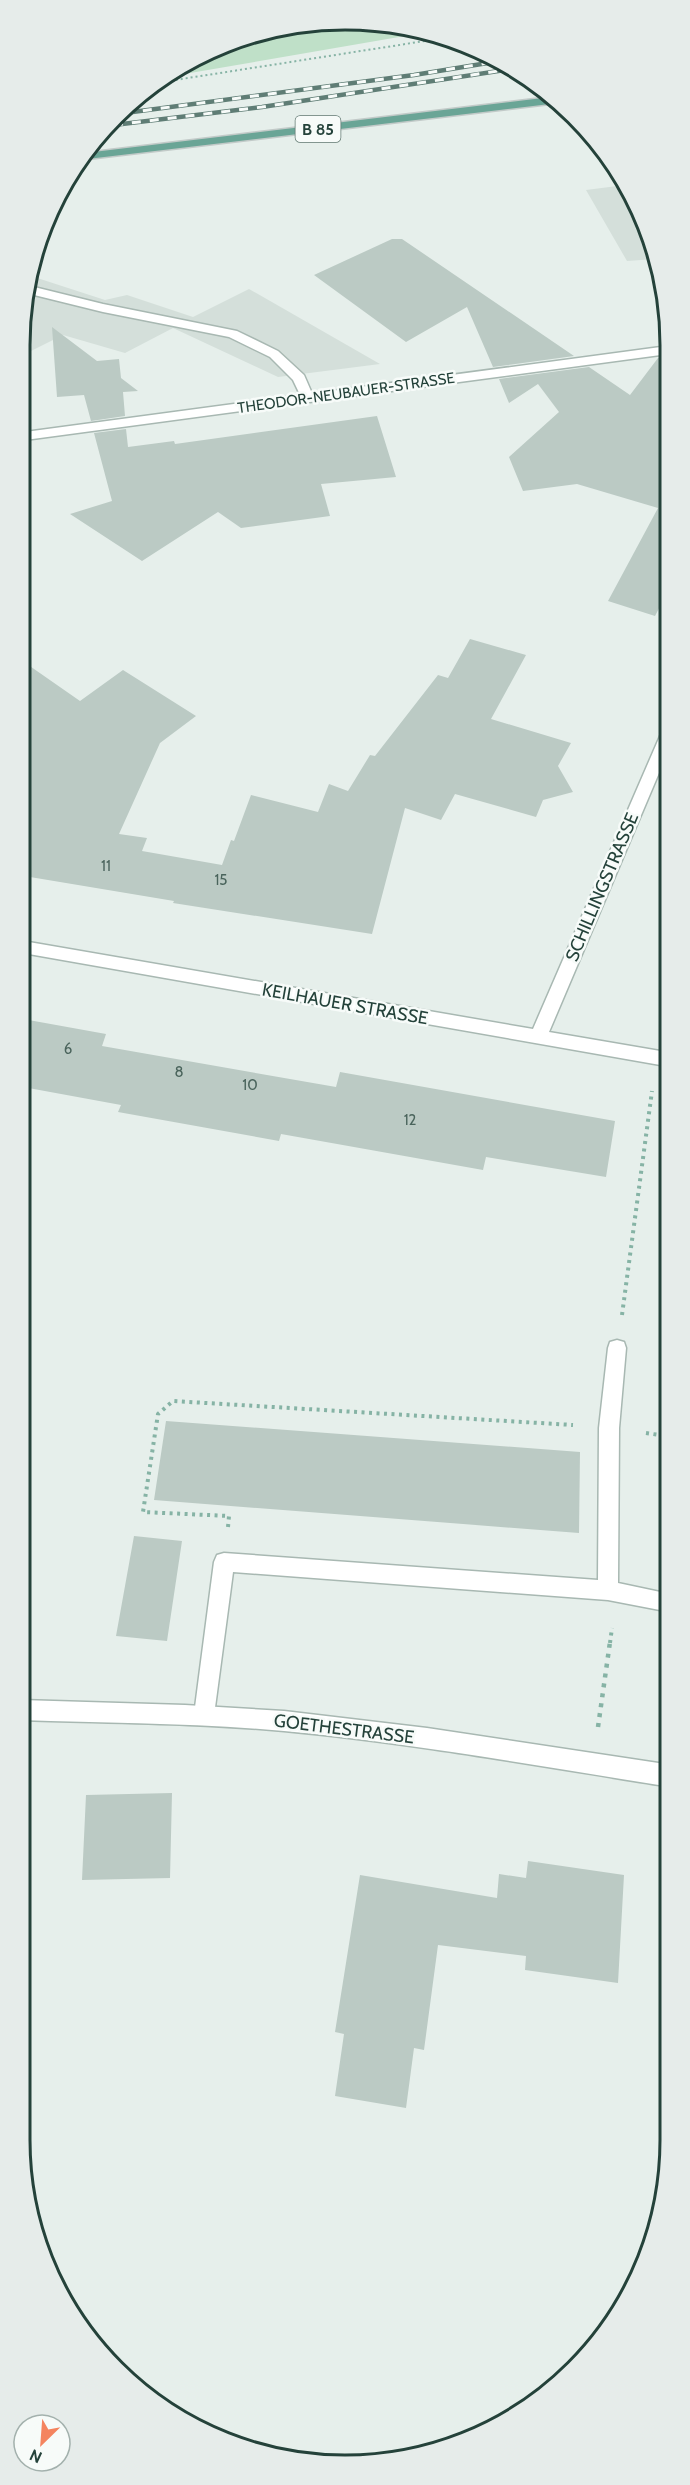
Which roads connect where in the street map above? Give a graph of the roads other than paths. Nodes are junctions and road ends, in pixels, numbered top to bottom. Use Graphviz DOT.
graph roads {
  1 [pos="545,101"];
  2 [pos="93,156"];
  3 [pos="35,291"];
  4 [pos="660,351"];
  5 [pos="308,398"];
  6 [pos="30,435"];
  7 [pos="660,752"];
  8 [pos="30,948"];
  9 [pos="538,1038"];
  10 [pos="660,1058"];
  11 [pos="617,1348"];
  12 [pos="613,1591"];
  13 [pos="660,1601"];
  14 [pos="30,1710"];
  15 [pos="204,1715"];
  16 [pos="660,1774"];
  1 -- 2 [label="main road, B 85"];
  3 -- 5 [label="street"];
  4 -- 5 [label="street, THEODOR-NEUBAUER-STRASSE"];
  5 -- 6 [label="street, THEODOR-NEUBAUER-STRASSE"];
  7 -- 9 [label="street, SCHILLINGSTRASSE"];
  8 -- 9 [label="street, KEILHAUER STRASSE"];
  9 -- 10 [label="street, KEILHAUER STRASSE"];
  11 -- 12 [label="street"];
  12 -- 13 [label="street"];
  12 -- 15 [label="street"];
  14 -- 15 [label="street, GOETHESTRASSE"];
  15 -- 16 [label="street, GOETHESTRASSE"];
}
